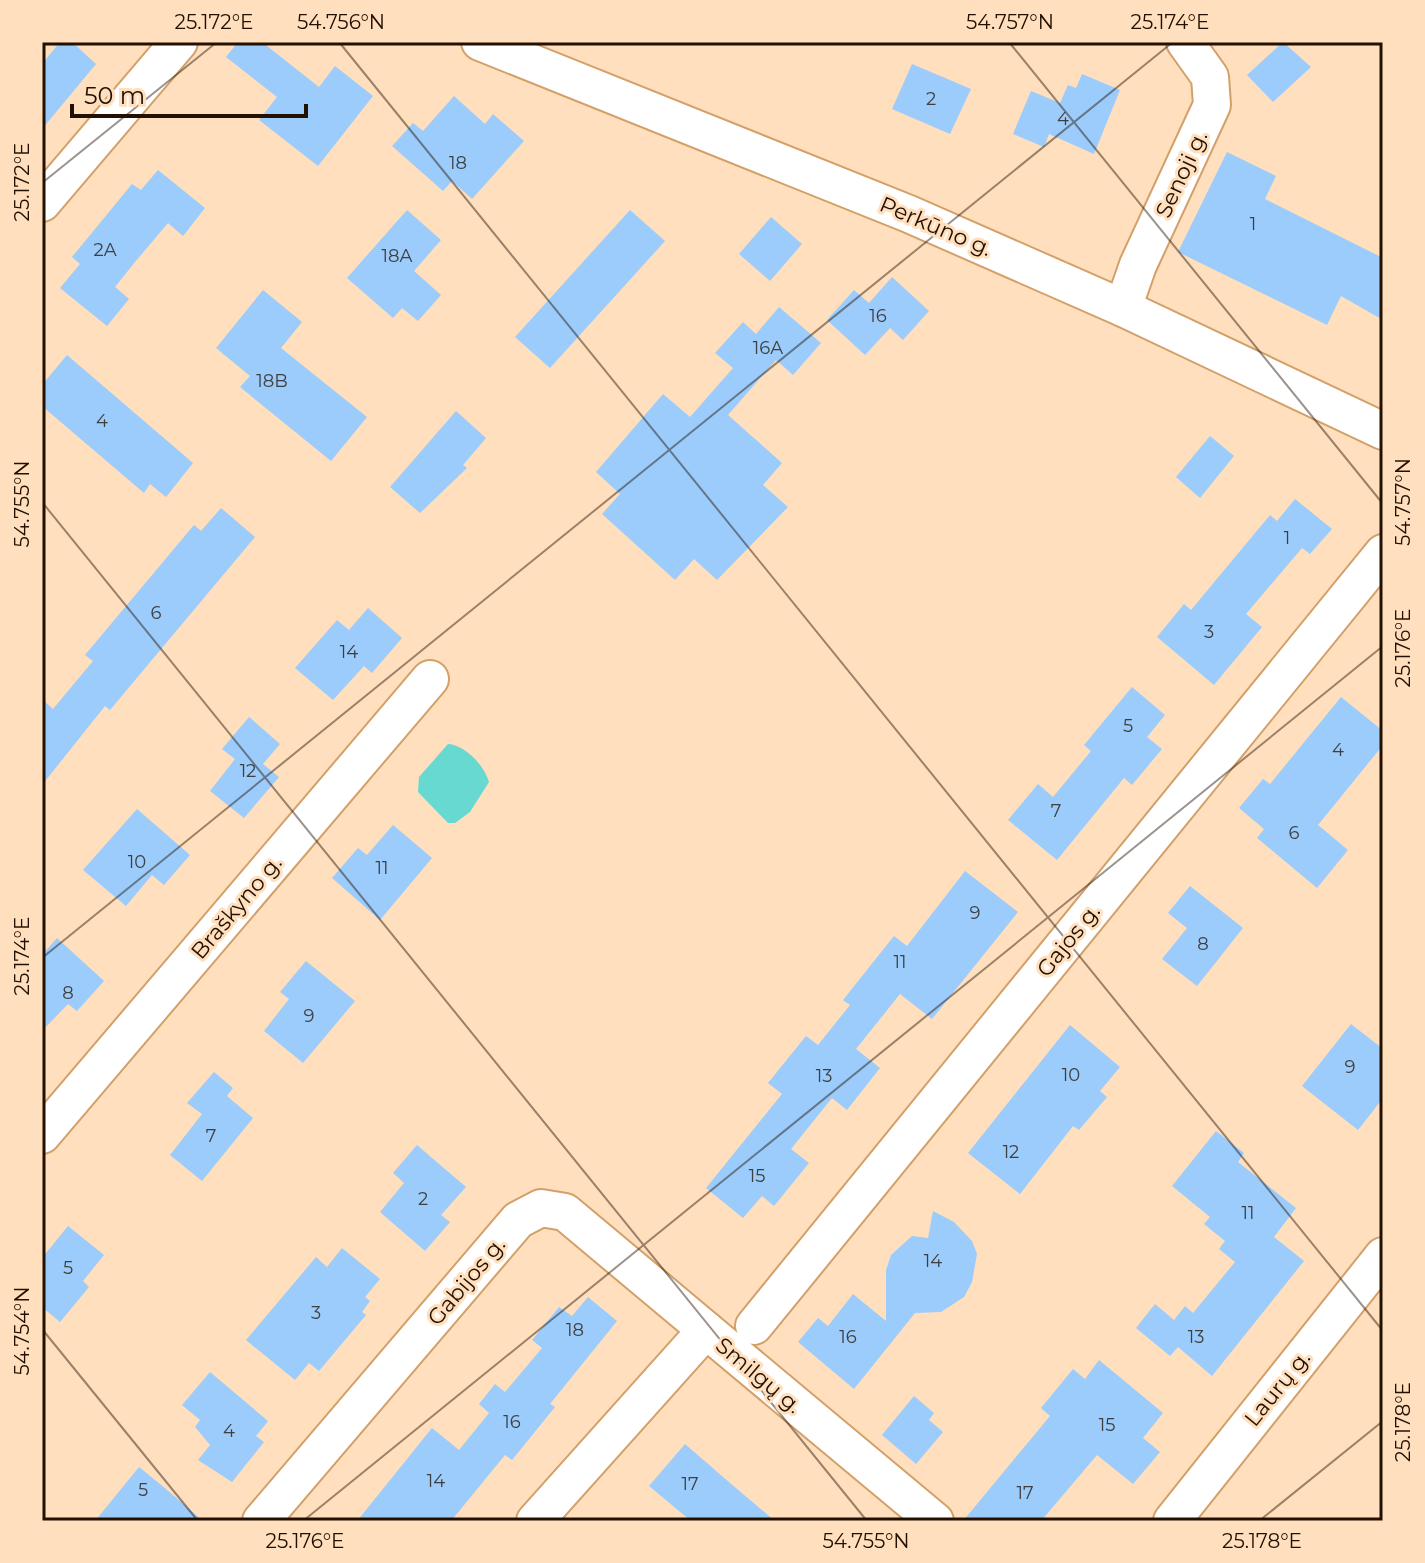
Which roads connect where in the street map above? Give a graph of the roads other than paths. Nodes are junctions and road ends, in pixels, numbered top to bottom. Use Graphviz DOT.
graph roads {
  1 [pos="179,42"];
  2 [pos="480,42"];
  3 [pos="1185,42"];
  4 [pos="42,203"];
  5 [pos="1123,308"];
  6 [pos="1383,431"];
  7 [pos="1383,553"];
  8 [pos="430,679"];
  9 [pos="42,1135"];
  10 [pos="1383,1256"];
  11 [pos="754,1326"];
  12 [pos="706,1330"];
  13 [pos="261,1521"];
  14 [pos="535,1521"];
  15 [pos="935,1521"];
  16 [pos="1172,1521"];
  1 -- 4 [label="street"];
  2 -- 5 [label="street, Perkūno g."];
  3 -- 5 [label="street, Senoji g."];
  5 -- 6 [label="street, Perkūno g."];
  7 -- 11 [label="street, Gajos g."];
  8 -- 9 [label="street, Braškyno g."];
  10 -- 16 [label="street, Laurų g."];
  12 -- 13 [label="street, Gabijos g."];
  12 -- 14 [label="street, Smilgų g."];
  12 -- 15 [label="street, Smilgų g."];
}
